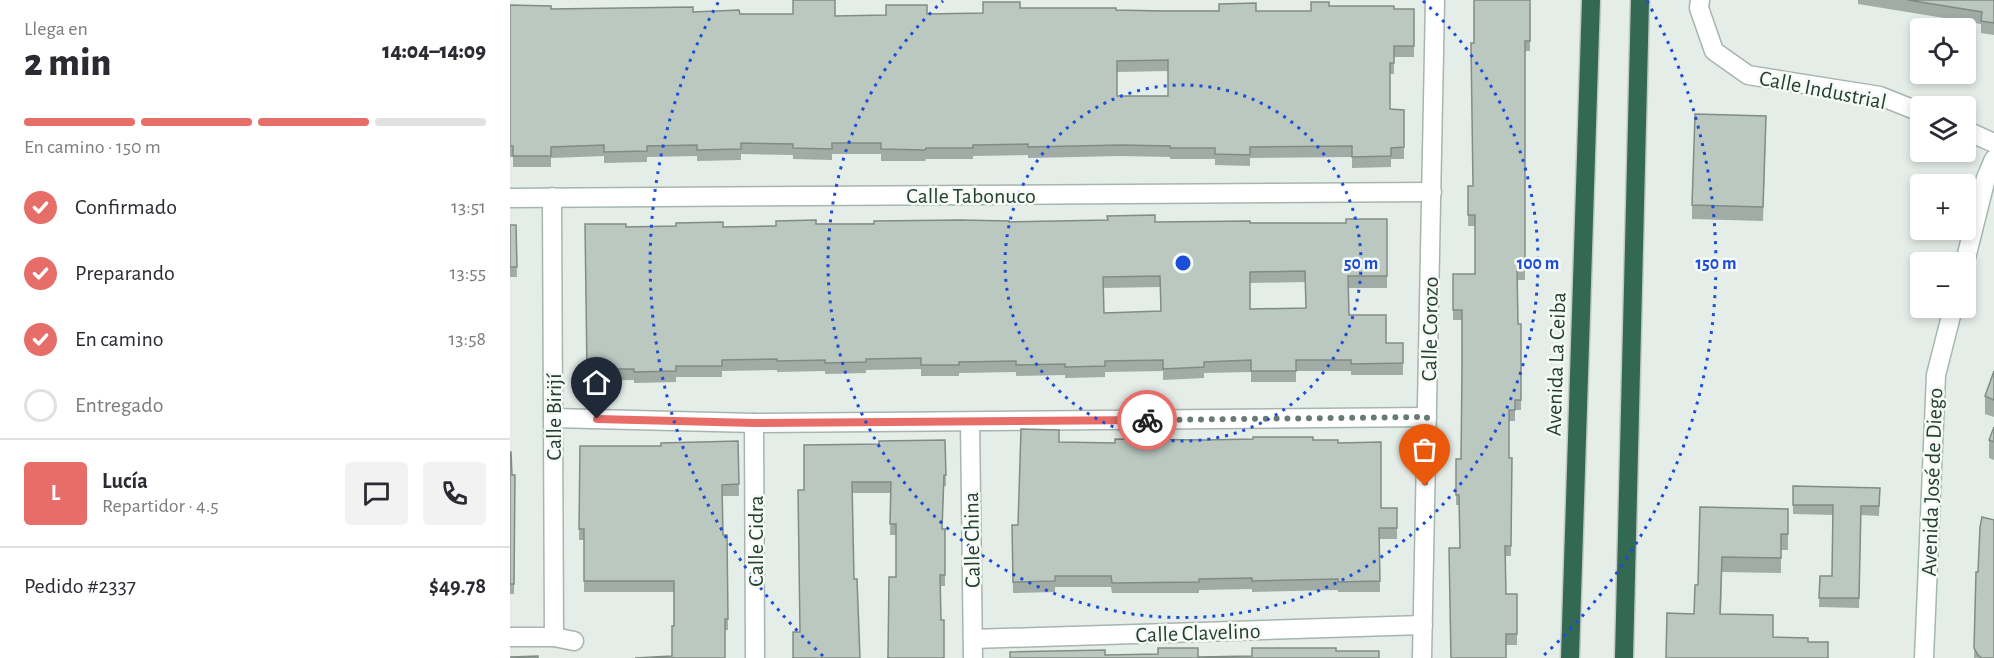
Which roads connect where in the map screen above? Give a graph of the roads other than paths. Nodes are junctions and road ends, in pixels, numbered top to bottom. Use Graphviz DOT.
graph roads {
  1 [pos="1435,0"];
  2 [pos="1591,0"];
  3 [pos="1640,0"];
  4 [pos="1700,0"];
  5 [pos="1910,108"];
  6 [pos="1976,135"];
  7 [pos="1994,143"];
  8 [pos="1994,159"];
  9 [pos="1432,192"];
  10 [pos="552,197"];
  11 [pos="510,198"];
  12 [pos="1968,252"];
  13 [pos="1950,318"];
  14 [pos="1427,417"];
  15 [pos="552,418"];
  16 [pos="970,422"];
  17 [pos="754,423"];
  18 [pos="1423,625"];
  19 [pos="510,637"];
  20 [pos="554,637"];
  21 [pos="973,639"];
  22 [pos="574,641"];
  23 [pos="755,658"];
  24 [pos="973,658"];
  25 [pos="1422,658"];
  26 [pos="1570,658"];
  27 [pos="1624,658"];
  28 [pos="1924,658"];
  1 -- 9 [label="street, Calle Corozo"];
  2 -- 26 [label="highway, Avenida La Ceiba"];
  3 -- 27 [label="highway"];
  4 -- 5 [label="street, Calle Industrial"];
  6 -- 7 [label="street"];
  8 -- 12 [label="street"];
  9 -- 10 [label="street, Calle Tabonuco"];
  9 -- 14 [label="street, Calle Corozo"];
  10 -- 11 [label="street, Calle Tabonuco"];
  10 -- 15 [label="street, Calle Birijí"];
  13 -- 28 [label="street, Avenida José de Diego"];
  14 -- 16 [label="street"];
  14 -- 18 [label="street, Calle Corozo"];
  15 -- 17 [label="street"];
  15 -- 20 [label="street, Calle Birijí"];
  16 -- 17 [label="street"];
  16 -- 21 [label="street, Calle China"];
  17 -- 23 [label="street, Calle Cidra"];
  18 -- 21 [label="street, Calle Clavelino"];
  18 -- 25 [label="street, Calle Corozo"];
  19 -- 20 [label="street"];
  20 -- 22 [label="street"];
  21 -- 24 [label="street, Calle China"];
}
